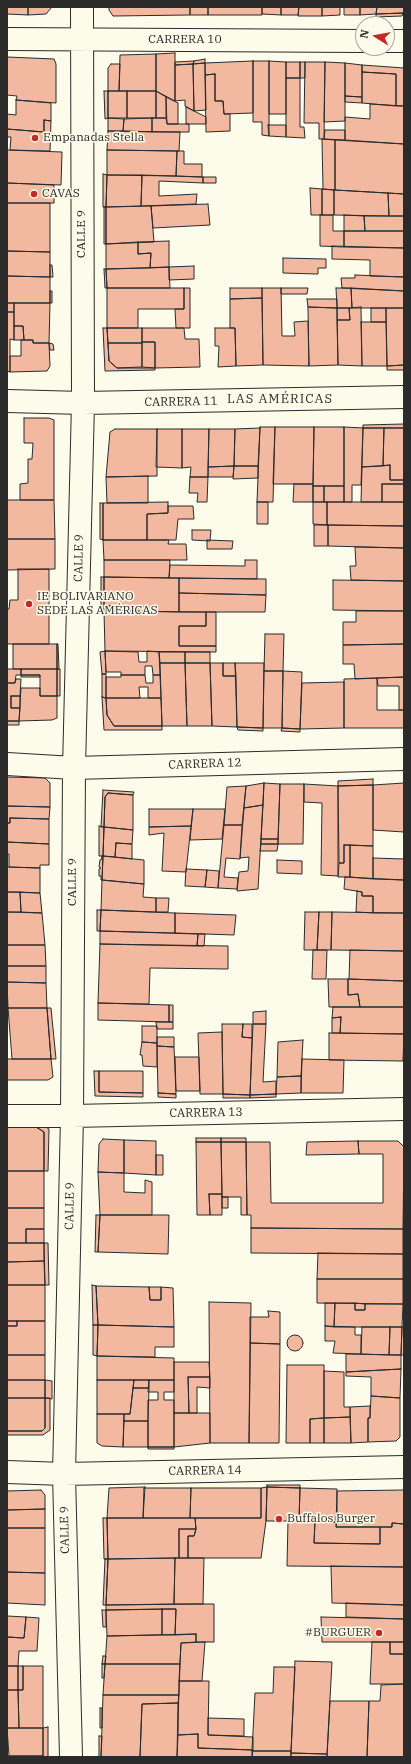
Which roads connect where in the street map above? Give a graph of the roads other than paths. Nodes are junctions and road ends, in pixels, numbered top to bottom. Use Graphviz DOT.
graph roads {
  1 [pos="82,7"];
  2 [pos="7,39"];
  3 [pos="81,40"];
  4 [pos="355,41"];
  5 [pos="404,397"];
  6 [pos="7,402"];
  7 [pos="83,403"];
  8 [pos="404,759"];
  9 [pos="7,764"];
  10 [pos="74,768"];
  11 [pos="404,1109"];
  12 [pos="7,1116"];
  13 [pos="72,1116"];
  14 [pos="404,1467"];
  15 [pos="7,1472"];
  16 [pos="64,1474"];
  17 [pos="71,1757"];
  1 -- 3 [label="street, CALLE 9"];
  2 -- 3 [label="street, CARRERA 10"];
  3 -- 4 [label="street, CARRERA 10"];
  3 -- 7 [label="street, CALLE 9"];
  5 -- 7 [label="street, CARRERA 11"];
  6 -- 7 [label="street, CARRERA 11"];
  7 -- 10 [label="street, CALLE 9"];
  8 -- 10 [label="street, CARRERA 12"];
  9 -- 10 [label="street, CARRERA 12"];
  10 -- 13 [label="street, CALLE 9"];
  11 -- 13 [label="street, CARRERA 13"];
  12 -- 13 [label="street, CARRERA 13"];
  13 -- 16 [label="street, CALLE 9"];
  14 -- 16 [label="street, CARRERA 14"];
  15 -- 16 [label="street, CARRERA 14"];
  16 -- 17 [label="street, CALLE 9"];
}
